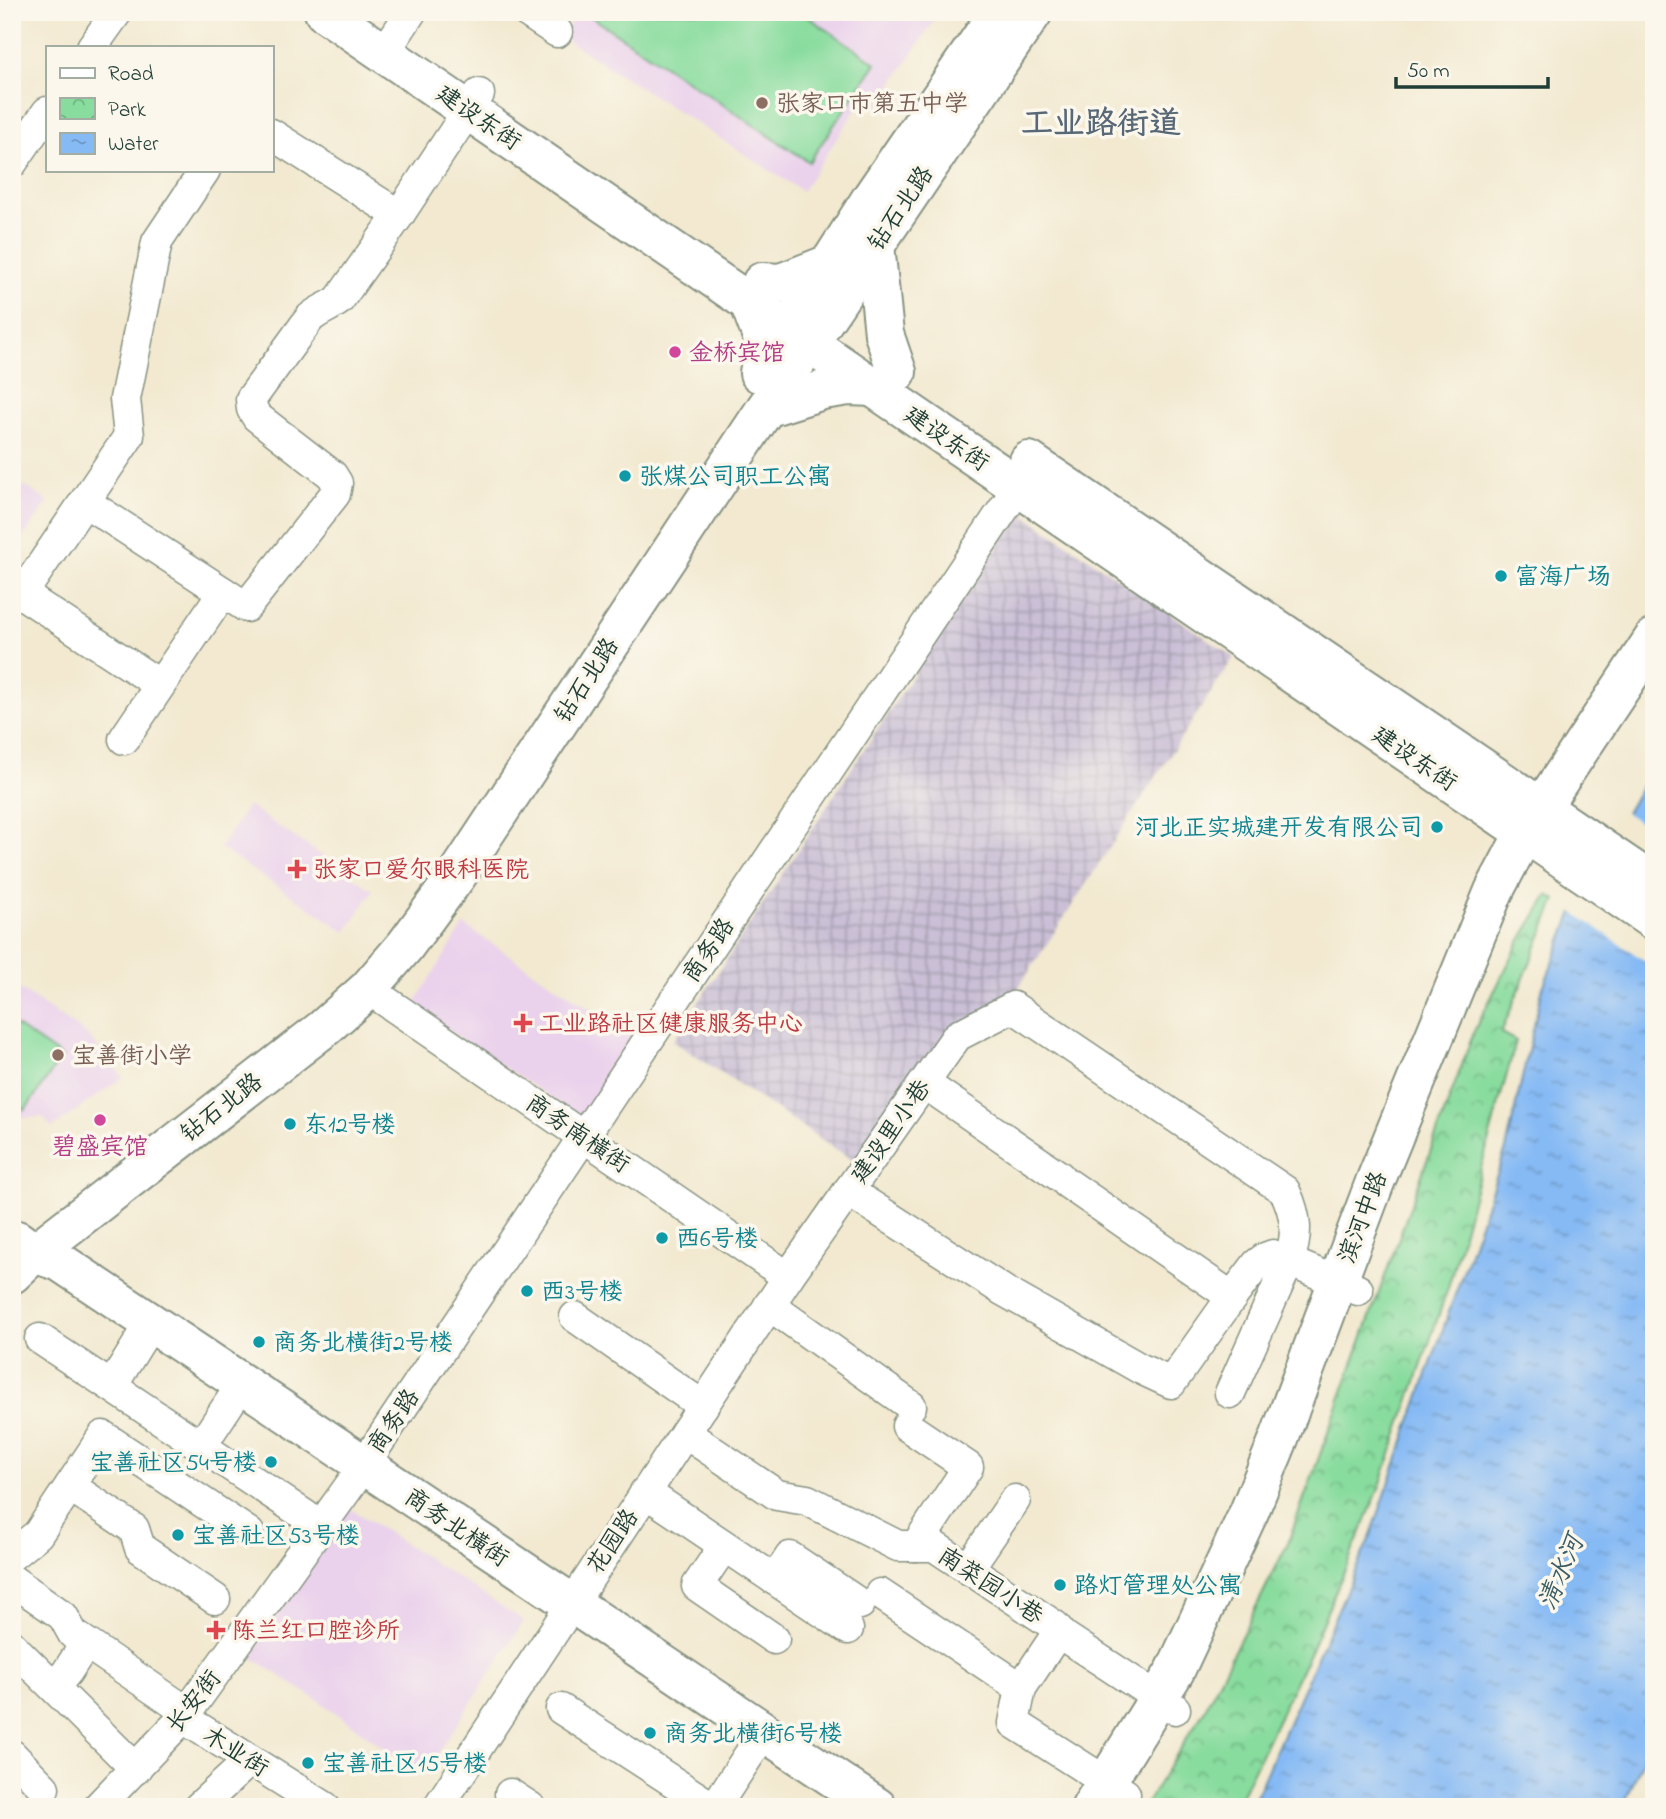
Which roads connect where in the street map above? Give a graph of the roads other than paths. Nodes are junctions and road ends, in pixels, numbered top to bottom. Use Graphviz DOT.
graph roads {
  1 [pos="117,12"];
  2 [pos="324,12"];
  3 [pos="358,12"];
  4 [pos="527,12"];
  5 [pos="999,12"];
  6 [pos="1033,12"];
  7 [pos="556,32"];
  8 [pos="397,34"];
  9 [pos="93,46"];
  10 [pos="474,102"];
  11 [pos="46,114"];
  12 [pos="273,135"];
  13 [pos="12,163"];
  14 [pos="204,172"];
  15 [pos="399,215"];
  16 [pos="875,245"];
  17 [pos="829,264"];
  18 [pos="755,292"];
  19 [pos="805,326"];
  20 [pos="885,379"];
  21 [pos="763,391"];
  22 [pos="1019,486"];
  23 [pos="85,502"];
  24 [pos="223,592"];
  25 [pos="1654,638"];
  26 [pos="1654,678"];
  27 [pos="160,685"];
  28 [pos="124,739"];
  29 [pos="1554,835"];
  30 [pos="1654,884"];
  31 [pos="1654,921"];
  32 [pos="368,989"];
  33 [pos="924,1083"];
  34 [pos="583,1137"];
  35 [pos="848,1191"];
  36 [pos="17,1249"];
  37 [pos="1289,1261"];
  38 [pos="776,1262"];
  39 [pos="1348,1286"];
  40 [pos="1232,1297"];
  41 [pos="769,1305"];
  42 [pos="575,1317"];
  43 [pos="145,1333"];
  44 [pos="40,1339"];
  45 [pos="111,1386"];
  46 [pos="236,1393"];
  47 [pos="1230,1393"];
  48 [pos="703,1406"];
  49 [pos="685,1433"];
  50 [pos="208,1450"];
  51 [pos="358,1474"];
  52 [pos="70,1486"];
  53 [pos="645,1492"];
  54 [pos="188,1493"];
  55 [pos="1016,1500"];
  56 [pos="306,1516"];
  57 [pos="249,1533"];
  58 [pos="724,1546"];
  59 [pos="916,1546"];
  60 [pos="12,1555"];
  61 [pos="968,1569"];
  62 [pos="12,1580"];
  63 [pos="996,1587"];
  64 [pos="215,1599"];
  65 [pos="565,1613"];
  66 [pos="1059,1631"];
  67 [pos="1091,1636"];
  68 [pos="774,1639"];
  69 [pos="86,1643"];
  70 [pos="12,1646"];
  71 [pos="54,1687"];
  72 [pos="1021,1688"];
  73 [pos="1167,1704"];
  74 [pos="561,1709"];
  75 [pos="179,1710"];
  76 [pos="758,1741"];
  77 [pos="12,1755"];
  78 [pos="250,1759"];
  79 [pos="136,1769"];
  80 [pos="44,1788"];
  81 [pos="1110,1797"];
  82 [pos="98,1807"];
  83 [pos="199,1807"];
  84 [pos="325,1807"];
  85 [pos="438,1807"];
  86 [pos="713,1807"];
  87 [pos="836,1807"];
  88 [pos="877,1807"];
  1 -- 9 [label="street"];
  2 -- 8 [label="main road, 建设东街"];
  3 -- 8 [label="main road, 建设东街"];
  4 -- 7 [label="street"];
  5 -- 17 [label="main road, 钻石北路"];
  6 -- 16 [label="main road, 钻石北路"];
  8 -- 10 [label="main road, 建设东街"];
  10 -- 15 [label="street"];
  10 -- 18 [label="main road, 建设东街"];
  11 -- 13 [label="street"];
  12 -- 15 [label="street"];
  14 -- 23 [label="street"];
  15 -- 24 [label="street"];
  16 -- 19 [label="main road, 钻石北路"];
  16 -- 20 [label="main road"];
  17 -- 18 [label="main road"];
  17 -- 19 [label="main road, 钻石北路"];
  18 -- 19 [label="main road, 建设东街"];
  18 -- 21 [label="main road"];
  19 -- 20 [label="main road, 建设东街"];
  19 -- 21 [label="main road, 钻石北路"];
  20 -- 21 [label="main road"];
  20 -- 22 [label="main road, 建设东街"];
  20 -- 29 [label="main road, 建设东街"];
  21 -- 32 [label="main road, 钻石北路"];
  21 -- 36 [label="main road, 钻石北路"];
  22 -- 29 [label="main road, 建设东街"];
  22 -- 34 [label="street, 商务路"];
  23 -- 24 [label="street"];
  23 -- 27 [label="street"];
  24 -- 27 [label="street"];
  25 -- 29 [label="main road, 滨河中路"];
  26 -- 29 [label="main road, 滨河中路"];
  27 -- 28 [label="street"];
  29 -- 30 [label="main road"];
  29 -- 31 [label="main road"];
  29 -- 39 [label="main road, 滨河中路"];
  32 -- 34 [label="street, 商务南横街"];
  32 -- 36 [label="main road, 钻石北路"];
  33 -- 35 [label="street, 建设里小巷"];
  33 -- 37 [label="street, 建设里小巷"];
  33 -- 40 [label="street"];
  34 -- 38 [label="street, 商务南横街"];
  34 -- 51 [label="street, 商务路"];
  35 -- 38 [label="street, 建设里小巷"];
  35 -- 40 [label="street"];
  36 -- 43 [label="main road, 商务北横街"];
  37 -- 39 [label="street"];
  37 -- 40 [label="street"];
  37 -- 47 [label="street"];
  38 -- 41 [label="street, 花园路"];
  39 -- 73 [label="main road, 滨河中路"];
  41 -- 48 [label="street, 花园路"];
  41 -- 59 [label="street"];
  42 -- 48 [label="street"];
  43 -- 45 [label="street"];
  43 -- 46 [label="main road, 商务北横街"];
  44 -- 45 [label="street"];
  45 -- 50 [label="street"];
  46 -- 50 [label="street"];
  46 -- 51 [label="main road, 商务北横街"];
  48 -- 49 [label="street, 花园路"];
  49 -- 53 [label="street, 花园路"];
  49 -- 59 [label="street, 南菜园小巷"];
  50 -- 54 [label="street"];
  50 -- 56 [label="street"];
  51 -- 65 [label="main road, 商务北横街"];
  51 -- 75 [label="street, 长安街"];
  52 -- 54 [label="street"];
  52 -- 60 [label="street"];
  52 -- 64 [label="street"];
  53 -- 58 [label="street"];
  53 -- 65 [label="street, 花园路"];
  54 -- 57 [label="street"];
  55 -- 61 [label="street"];
  58 -- 68 [label="street"];
  58 -- 72 [label="street"];
  59 -- 61 [label="street, 南菜园小巷"];
  61 -- 63 [label="street, 南菜园小巷"];
  62 -- 69 [label="street, 木业街"];
  63 -- 66 [label="street, 南菜园小巷"];
  63 -- 67 [label="street"];
  65 -- 76 [label="main road, 商务北横街"];
  65 -- 85 [label="street, 花园路"];
  66 -- 72 [label="street"];
  66 -- 73 [label="street, 南菜园小巷"];
  69 -- 71 [label="street"];
  69 -- 75 [label="street, 木业街"];
  70 -- 71 [label="street"];
  71 -- 79 [label="street"];
  72 -- 81 [label="street"];
  73 -- 81 [label="main road, 滨河中路"];
  74 -- 86 [label="street"];
  75 -- 78 [label="street, 木业街"];
  75 -- 79 [label="street, 长安街"];
  76 -- 86 [label="street"];
  76 -- 87 [label="main road, 商务北横街"];
  76 -- 88 [label="main road, 商务北横街"];
  77 -- 80 [label="street"];
  78 -- 83 [label="street"];
  78 -- 84 [label="street, 木业街"];
  79 -- 82 [label="street, 长安街"];
}
